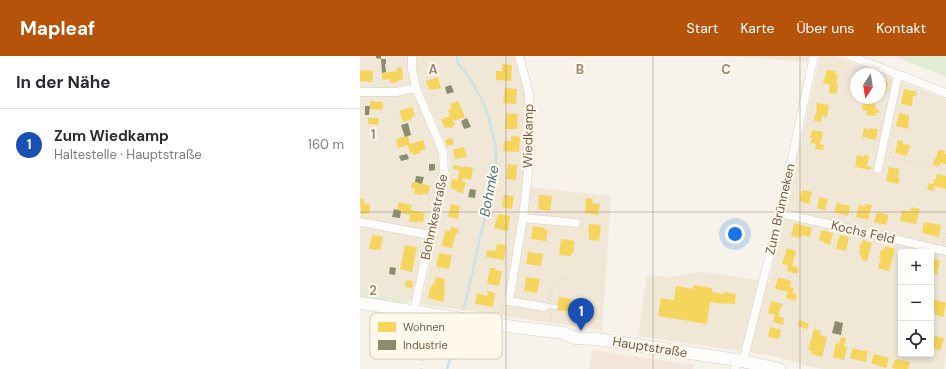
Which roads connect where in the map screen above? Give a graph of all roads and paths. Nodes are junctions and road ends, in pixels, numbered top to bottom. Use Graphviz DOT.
graph roads {
  1 [pos="412,56"];
  2 [pos="519,56"];
  3 [pos="814,56"];
  4 [pos="850,56"];
  5 [pos="898,74"];
  6 [pos="416,88"];
  7 [pos="360,92"];
  8 [pos="946,93"];
  9 [pos="881,156"];
  10 [pos="878,169"];
  11 [pos="946,169"];
  12 [pos="780,213"];
  13 [pos="523,218"];
  14 [pos="360,222"];
  15 [pos="576,223"];
  16 [pos="946,232"];
  17 [pos="430,235"];
  18 [pos="944,250"];
  19 [pos="569,280"];
  20 [pos="509,301"];
  21 [pos="360,303"];
  22 [pos="550,307"];
  23 [pos="414,311"];
  24 [pos="427,313"];
  25 [pos="502,313"];
  26 [pos="549,324"];
  27 [pos="502,325"];
  28 [pos="422,359"];
  29 [pos="738,364"];
  30 [pos="421,369"];
  31 [pos="779,369"];
  1 -- 6 [label="street, Bohmkestraße"];
  2 -- 13 [label="street, Wiedkamp"];
  3 -- 12 [label="street, Zum Brünneken"];
  4 -- 5 [label="street"];
  5 -- 8 [label="street"];
  5 -- 9 [label="street"];
  6 -- 7 [label="street"];
  6 -- 17 [label="street, Bohmkestraße"];
  9 -- 10 [label="street"];
  9 -- 11 [label="path"];
  12 -- 18 [label="street, Kochs Feld"];
  12 -- 29 [label="street, Zum Brünneken"];
  13 -- 15 [label="street"];
  13 -- 20 [label="street, Wiedkamp"];
  14 -- 17 [label="street"];
  16 -- 18 [label="path"];
  17 -- 23 [label="street, Bohmkestraße"];
  19 -- 22 [label="path"];
  20 -- 22 [label="street"];
  20 -- 25 [label="path"];
  21 -- 23 [label="main road, Hauptstraße"];
  22 -- 26 [label="path"];
  23 -- 24 [label="main road, Hauptstraße"];
  27 -- 29 [label="main road, Hauptstraße"];
  28 -- 30 [label="path"];
  29 -- 31 [label="main road, Hauptstraße"];
}
